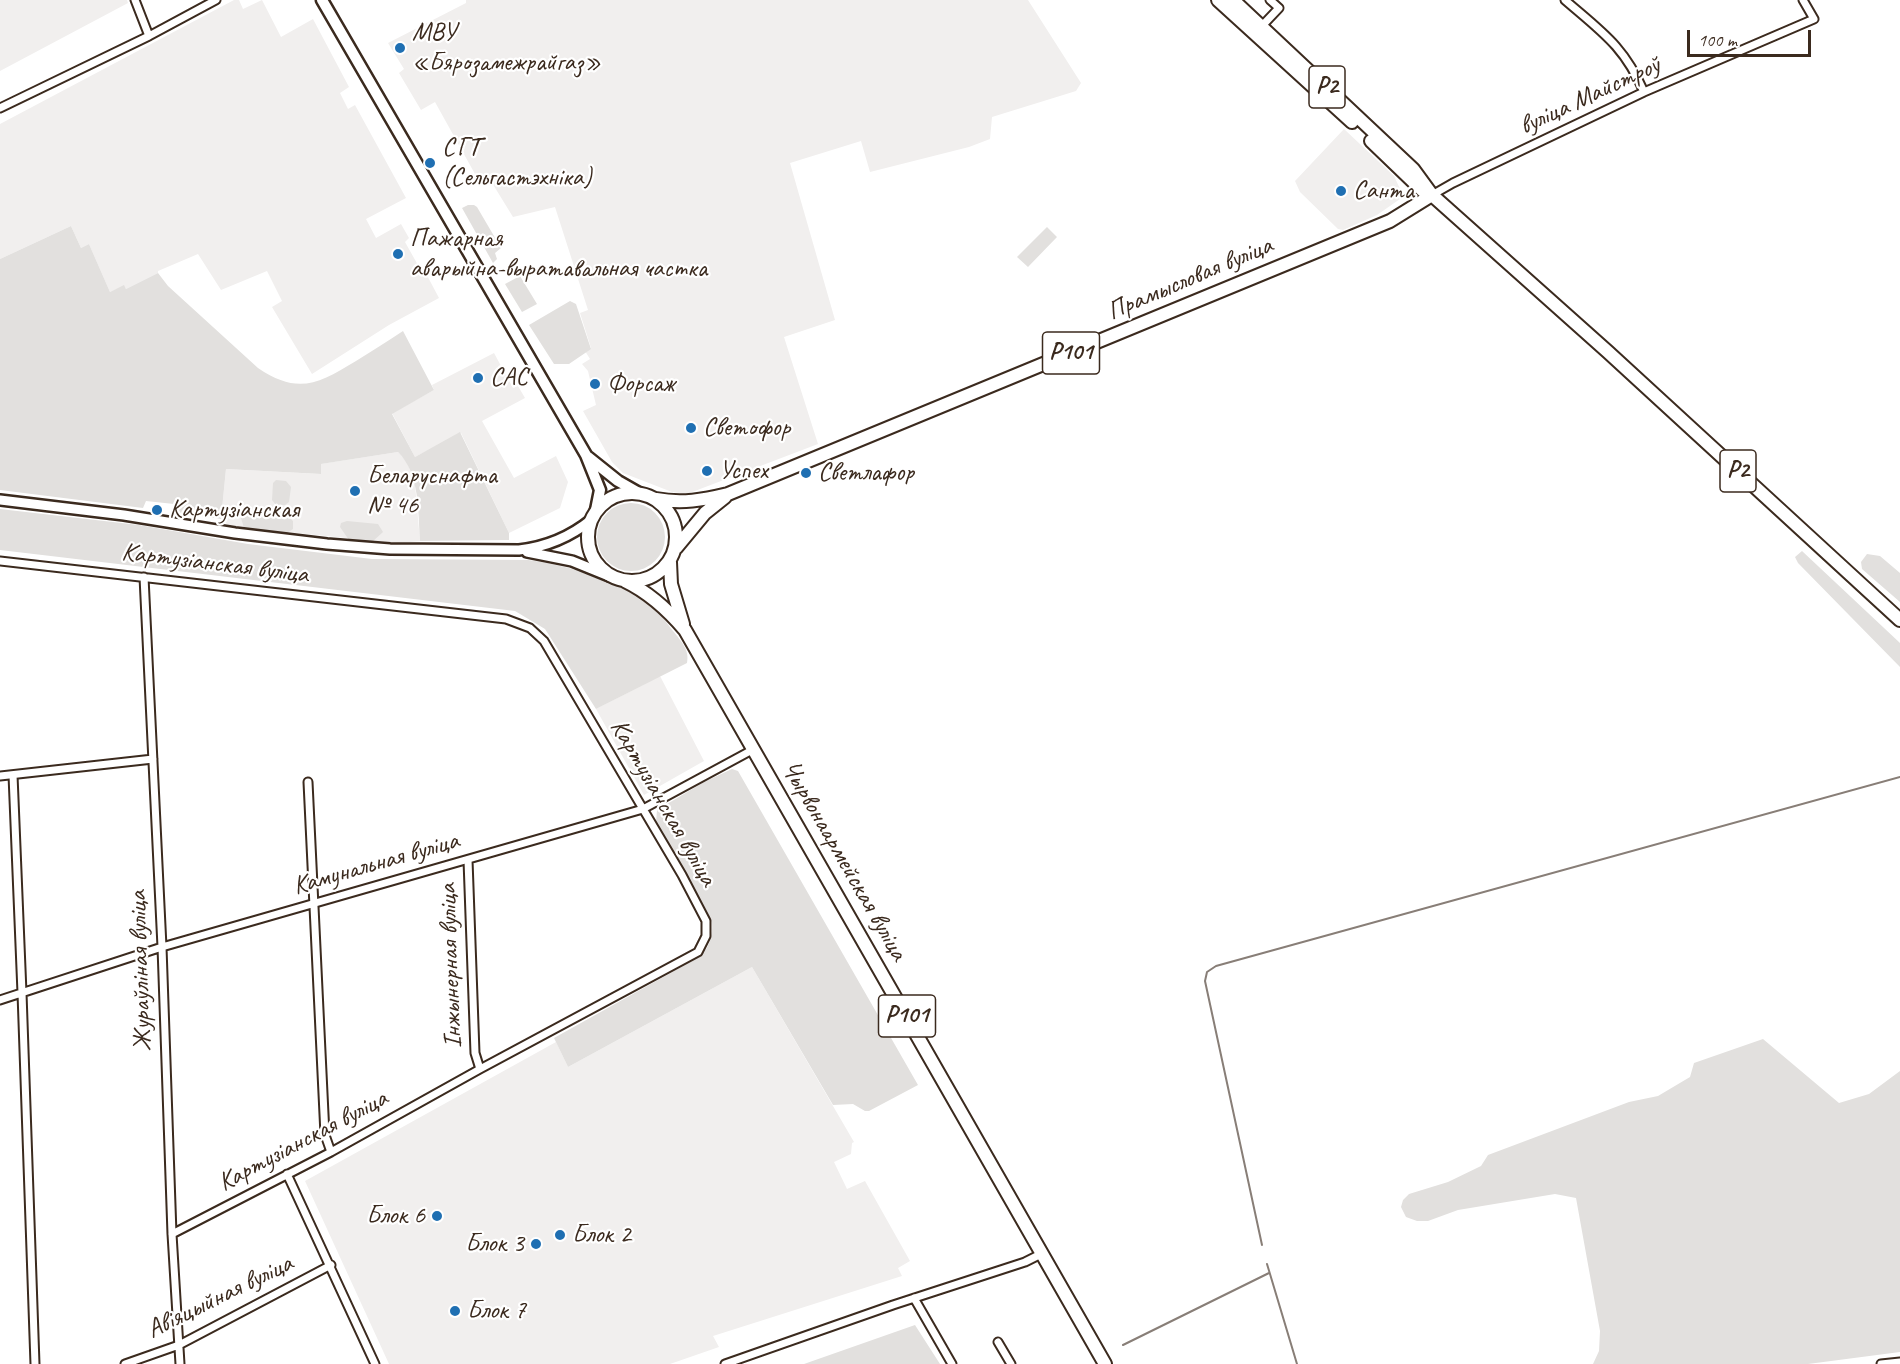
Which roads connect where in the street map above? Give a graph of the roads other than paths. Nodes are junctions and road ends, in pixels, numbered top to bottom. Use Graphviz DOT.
graph roads {
  1 [pos="135,0"];
  2 [pos="216,0"];
  3 [pos="322,0"];
  4 [pos="1218,0"];
  5 [pos="1233,0"];
  6 [pos="1270,0"];
  7 [pos="1565,0"];
  8 [pos="1803,0"];
  9 [pos="1257,30"];
  10 [pos="149,36"];
  11 [pos="1644,92"];
  12 [pos="0,108"];
  13 [pos="1407,176"];
  14 [pos="1432,195"];
  15 [pos="1403,213"];
  16 [pos="586,455"];
  17 [pos="639,493"];
  18 [pos="728,494"];
  19 [pos="656,499"];
  20 [pos="0,500"];
  21 [pos="594,515"];
  22 [pos="676,548"];
  23 [pos="519,550"];
  24 [pos="0,561"];
  25 [pos="670,562"];
  26 [pos="609,576"];
  27 [pos="144,577"];
  28 [pos="625,582"];
  29 [pos="1900,620"];
  30 [pos="685,630"];
  31 [pos="754,748"];
  32 [pos="153,759"];
  33 [pos="13,775"];
  34 [pos="0,776"];
  35 [pos="308,782"];
  36 [pos="643,809"];
  37 [pos="468,860"];
  38 [pos="315,904"];
  39 [pos="162,947"];
  40 [pos="22,993"];
  41 [pos="0,1000"];
  42 [pos="480,1069"];
  43 [pos="331,1152"];
  44 [pos="287,1174"];
  45 [pos="172,1234"];
  46 [pos="1041,1254"];
  47 [pos="331,1265"];
  48 [pos="914,1298"];
  49 [pos="998,1342"];
  50 [pos="179,1345"];
  51 [pos="1900,1362"];
  52 [pos="35,1364"];
  53 [pos="125,1364"];
  54 [pos="180,1364"];
  55 [pos="375,1364"];
  56 [pos="725,1364"];
  57 [pos="952,1364"];
  58 [pos="1011,1364"];
  59 [pos="1105,1364"];
  60 [pos="1881,1364"];
  1 -- 10 [label="street"];
  2 -- 10 [label="street"];
  3 -- 16 [label="main road"];
  4 -- 9 [label="main road, Р2"];
  5 -- 9 [label="main road, Р2"];
  6 -- 9 [label="street"];
  7 -- 11 [label="street"];
  8 -- 11 [label="street, вуліца Майстроў"];
  9 -- 13 [label="main road, Р2"];
  9 -- 14 [label="main road, Р2"];
  10 -- 12 [label="street"];
  11 -- 14 [label="street, вуліца Майстроў"];
  13 -- 14 [label="main road, Р2"];
  13 -- 15 [label="main road"];
  14 -- 15 [label="main road, Прамысловая вуліца / Р101"];
  14 -- 29 [label="main road, Р2"];
  15 -- 18 [label="main road, Прамысловая вуліца / Р101"];
  16 -- 17 [label="main road"];
  16 -- 21 [label="main road"];
  17 -- 19 [label="main road, Р101"];
  17 -- 21 [label="main road"];
  18 -- 19 [label="main road, Прамысловая вуліца / Р101"];
  18 -- 22 [label="main road, Прамысловая вуліца / Р101"];
  19 -- 22 [label="main road, Р101"];
  20 -- 23 [label="street"];
  21 -- 23 [label="street"];
  21 -- 26 [label="main road"];
  22 -- 25 [label="main road, Р101"];
  23 -- 26 [label="street"];
  24 -- 27 [label="street, Картузіанская вуліца"];
  25 -- 28 [label="main road"];
  25 -- 30 [label="main road, Чырвонаармейская вуліца / Р101"];
  26 -- 28 [label="main road, Р101"];
  27 -- 32 [label="street, Жураўліная вуліца"];
  27 -- 36 [label="street, Картузіанская вуліца"];
  28 -- 30 [label="main road, Чырвонаармейская вуліца / Р101"];
  30 -- 31 [label="main road, Чырвонаармейская вуліца / Р101"];
  31 -- 36 [label="street, Камунальная вуліца"];
  31 -- 46 [label="main road, Чырвонаармейская вуліца / Р101"];
  32 -- 33 [label="street"];
  32 -- 39 [label="street, Жураўліная вуліца"];
  33 -- 34 [label="street"];
  33 -- 40 [label="street"];
  35 -- 38 [label="street"];
  36 -- 37 [label="street, Камунальная вуліца"];
  36 -- 42 [label="street, Картузіанская вуліца"];
  37 -- 38 [label="street, Камунальная вуліца"];
  37 -- 42 [label="street, Інжынерная вуліца"];
  38 -- 39 [label="street, Камунальная вуліца"];
  38 -- 43 [label="street"];
  39 -- 40 [label="street, Камунальная вуліца"];
  39 -- 45 [label="street, Жураўліная вуліца"];
  40 -- 41 [label="street, Камунальная вуліца"];
  40 -- 52 [label="street"];
  42 -- 43 [label="street, Картузіанская вуліца"];
  43 -- 44 [label="street, Картузіанская вуліца"];
  44 -- 45 [label="street, Картузіанская вуліца"];
  44 -- 47 [label="street"];
  45 -- 50 [label="street, Жураўліная вуліца"];
  46 -- 48 [label="street"];
  46 -- 59 [label="main road, Чырвонаармейская вуліца / Р101"];
  47 -- 50 [label="street, Авіяцыйная вуліца"];
  47 -- 55 [label="street"];
  48 -- 56 [label="street"];
  48 -- 57 [label="street"];
  49 -- 58 [label="street"];
  50 -- 53 [label="street, Авіяцыйная вуліца"];
  50 -- 54 [label="street, Жураўліная вуліца"];
  51 -- 60 [label="street"];
}
